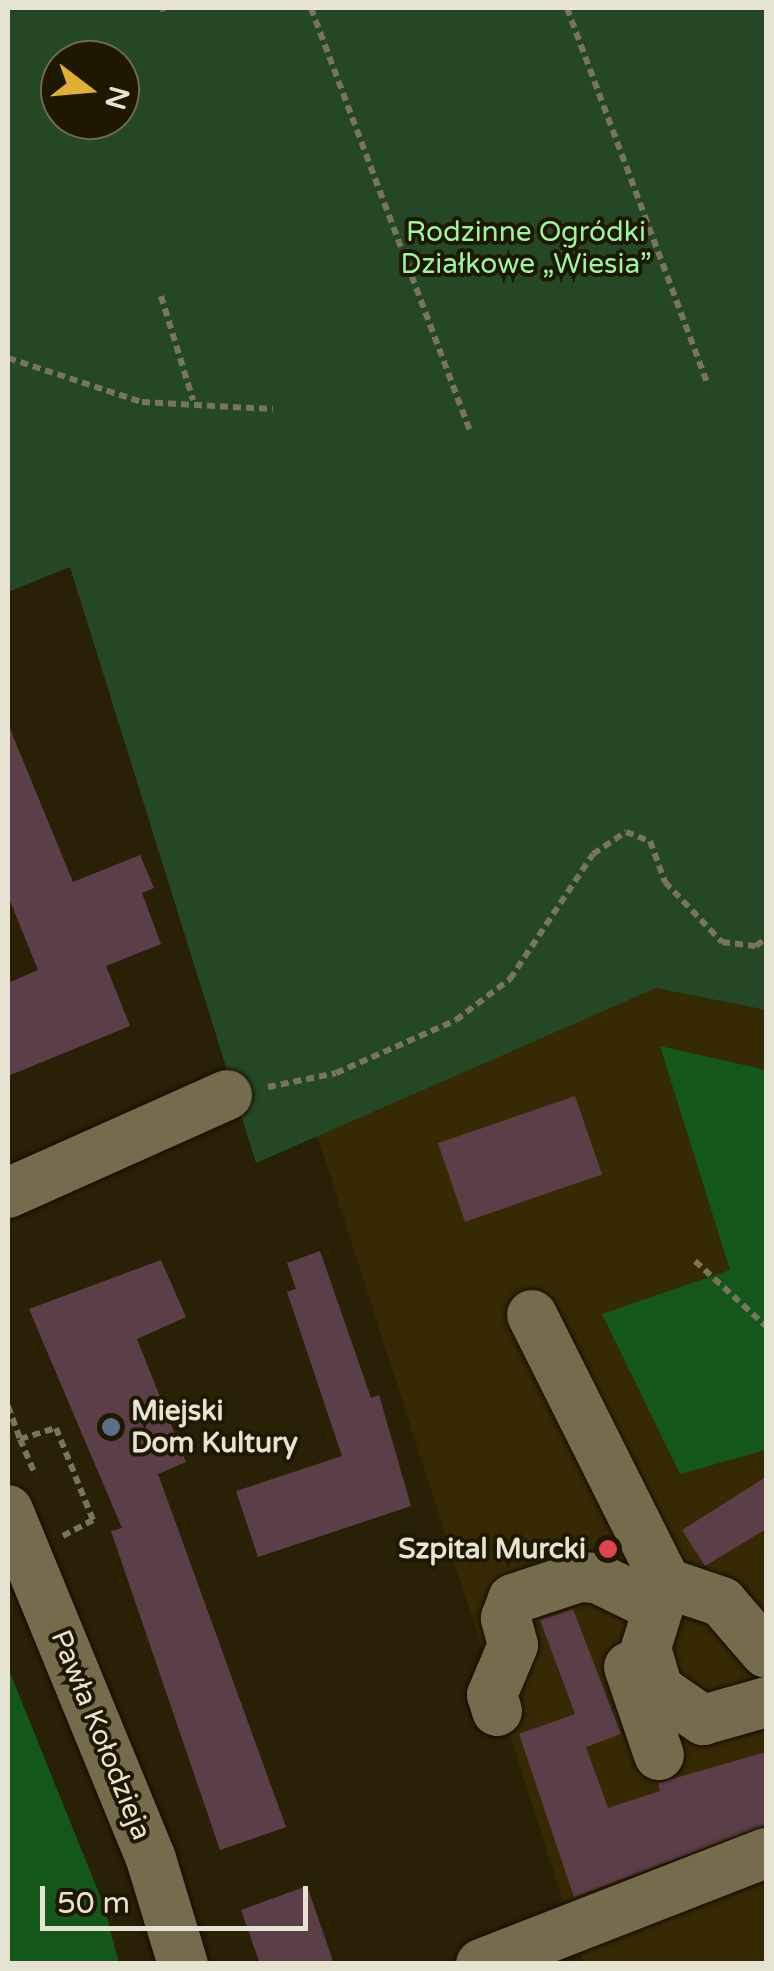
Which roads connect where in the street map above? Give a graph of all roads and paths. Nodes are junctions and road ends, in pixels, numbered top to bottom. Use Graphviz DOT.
graph roads {
  1 [pos="311,8"];
  2 [pos="567,8"];
  3 [pos="161,296"];
  4 [pos="8,358"];
  5 [pos="708,386"];
  6 [pos="193,401"];
  7 [pos="273,409"];
  8 [pos="470,431"];
  9 [pos="766,938"];
  10 [pos="227,1095"];
  11 [pos="8,1194"];
  12 [pos="695,1262"];
  13 [pos="532,1315"];
  14 [pos="766,1326"];
  15 [pos="8,1406"];
  16 [pos="8,1510"];
  17 [pos="67,1555"];
  18 [pos="652,1590"];
  19 [pos="766,1653"];
  20 [pos="765,1702"];
  21 [pos="497,1711"];
  22 [pos="658,1756"];
  23 [pos="766,1853"];
  24 [pos="184,1964"];
  25 [pos="482,1964"];
  1 -- 8 [label="path"];
  2 -- 5 [label="path"];
  3 -- 6 [label="path"];
  4 -- 6 [label="path"];
  6 -- 7 [label="path"];
  9 -- 10 [label="path"];
  10 -- 11 [label="street"];
  12 -- 14 [label="path"];
  13 -- 18 [label="street"];
  15 -- 17 [label="path"];
  16 -- 24 [label="street, Pawła Kołodzieja"];
  18 -- 19 [label="street"];
  18 -- 20 [label="street"];
  18 -- 21 [label="street"];
  18 -- 22 [label="street"];
  23 -- 25 [label="street"];
}
